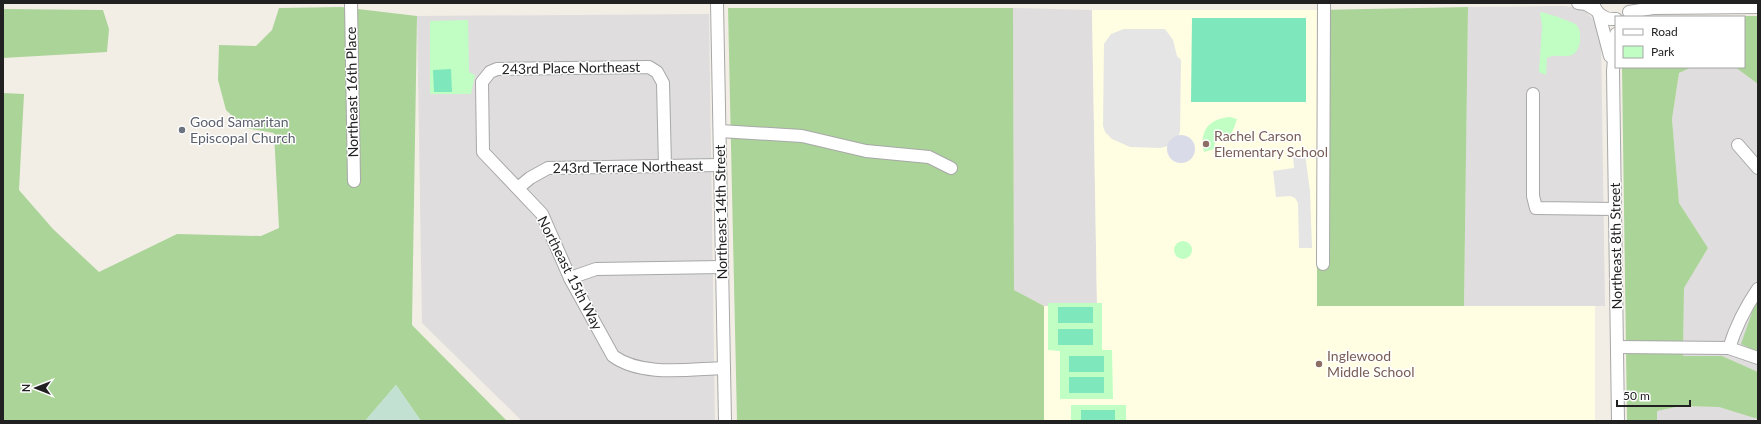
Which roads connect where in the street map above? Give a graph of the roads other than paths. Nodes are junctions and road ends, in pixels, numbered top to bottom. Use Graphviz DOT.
graph roads {
  1 [pos="351,3"];
  2 [pos="717,3"];
  3 [pos="1324,3"];
  4 [pos="1578,3"];
  5 [pos="1758,7"];
  6 [pos="1596,9"];
  7 [pos="1625,14"];
  8 [pos="1615,17"];
  9 [pos="1615,46"];
  10 [pos="1613,71"];
  11 [pos="485,76"];
  12 [pos="1533,94"];
  13 [pos="720,131"];
  14 [pos="1738,145"];
  15 [pos="720,165"];
  16 [pos="665,166"];
  17 [pos="952,168"];
  18 [pos="1758,168"];
  19 [pos="354,181"];
  20 [pos="518,188"];
  21 [pos="1615,209"];
  22 [pos="1323,264"];
  23 [pos="722,267"];
  24 [pos="570,278"];
  25 [pos="1758,289"];
  26 [pos="1617,347"];
  27 [pos="1729,348"];
  28 [pos="1758,358"];
  29 [pos="724,368"];
  30 [pos="725,421"];
  31 [pos="1618,421"];
  1 -- 19 [label="street, Northeast 16th Place"];
  2 -- 13 [label="street, Northeast 14th Street"];
  3 -- 22 [label="street"];
  4 -- 6 [label="street"];
  5 -- 7 [label="street"];
  6 -- 8 [label="street"];
  6 -- 10 [label="street, Northeast 8th Street"];
  9 -- 10 [label="street, Northeast 8th Street"];
  10 -- 21 [label="street, Northeast 8th Street"];
  11 -- 16 [label="street, 243rd Place Northeast"];
  11 -- 20 [label="street, Northeast 15th Way"];
  12 -- 21 [label="street"];
  13 -- 15 [label="street, Northeast 14th Street"];
  13 -- 17 [label="street"];
  14 -- 18 [label="street"];
  15 -- 16 [label="street, 243rd Terrace Northeast"];
  15 -- 23 [label="street, Northeast 14th Street"];
  16 -- 20 [label="street, 243rd Terrace Northeast"];
  20 -- 24 [label="street, Northeast 15th Way"];
  21 -- 26 [label="street, Northeast 8th Street"];
  23 -- 24 [label="street"];
  23 -- 29 [label="street, Northeast 14th Street"];
  24 -- 29 [label="street, Northeast 15th Way"];
  25 -- 27 [label="street"];
  26 -- 27 [label="street"];
  26 -- 31 [label="street, Northeast 8th Street"];
  27 -- 28 [label="street"];
  29 -- 30 [label="street, Northeast 14th Street"];
}
